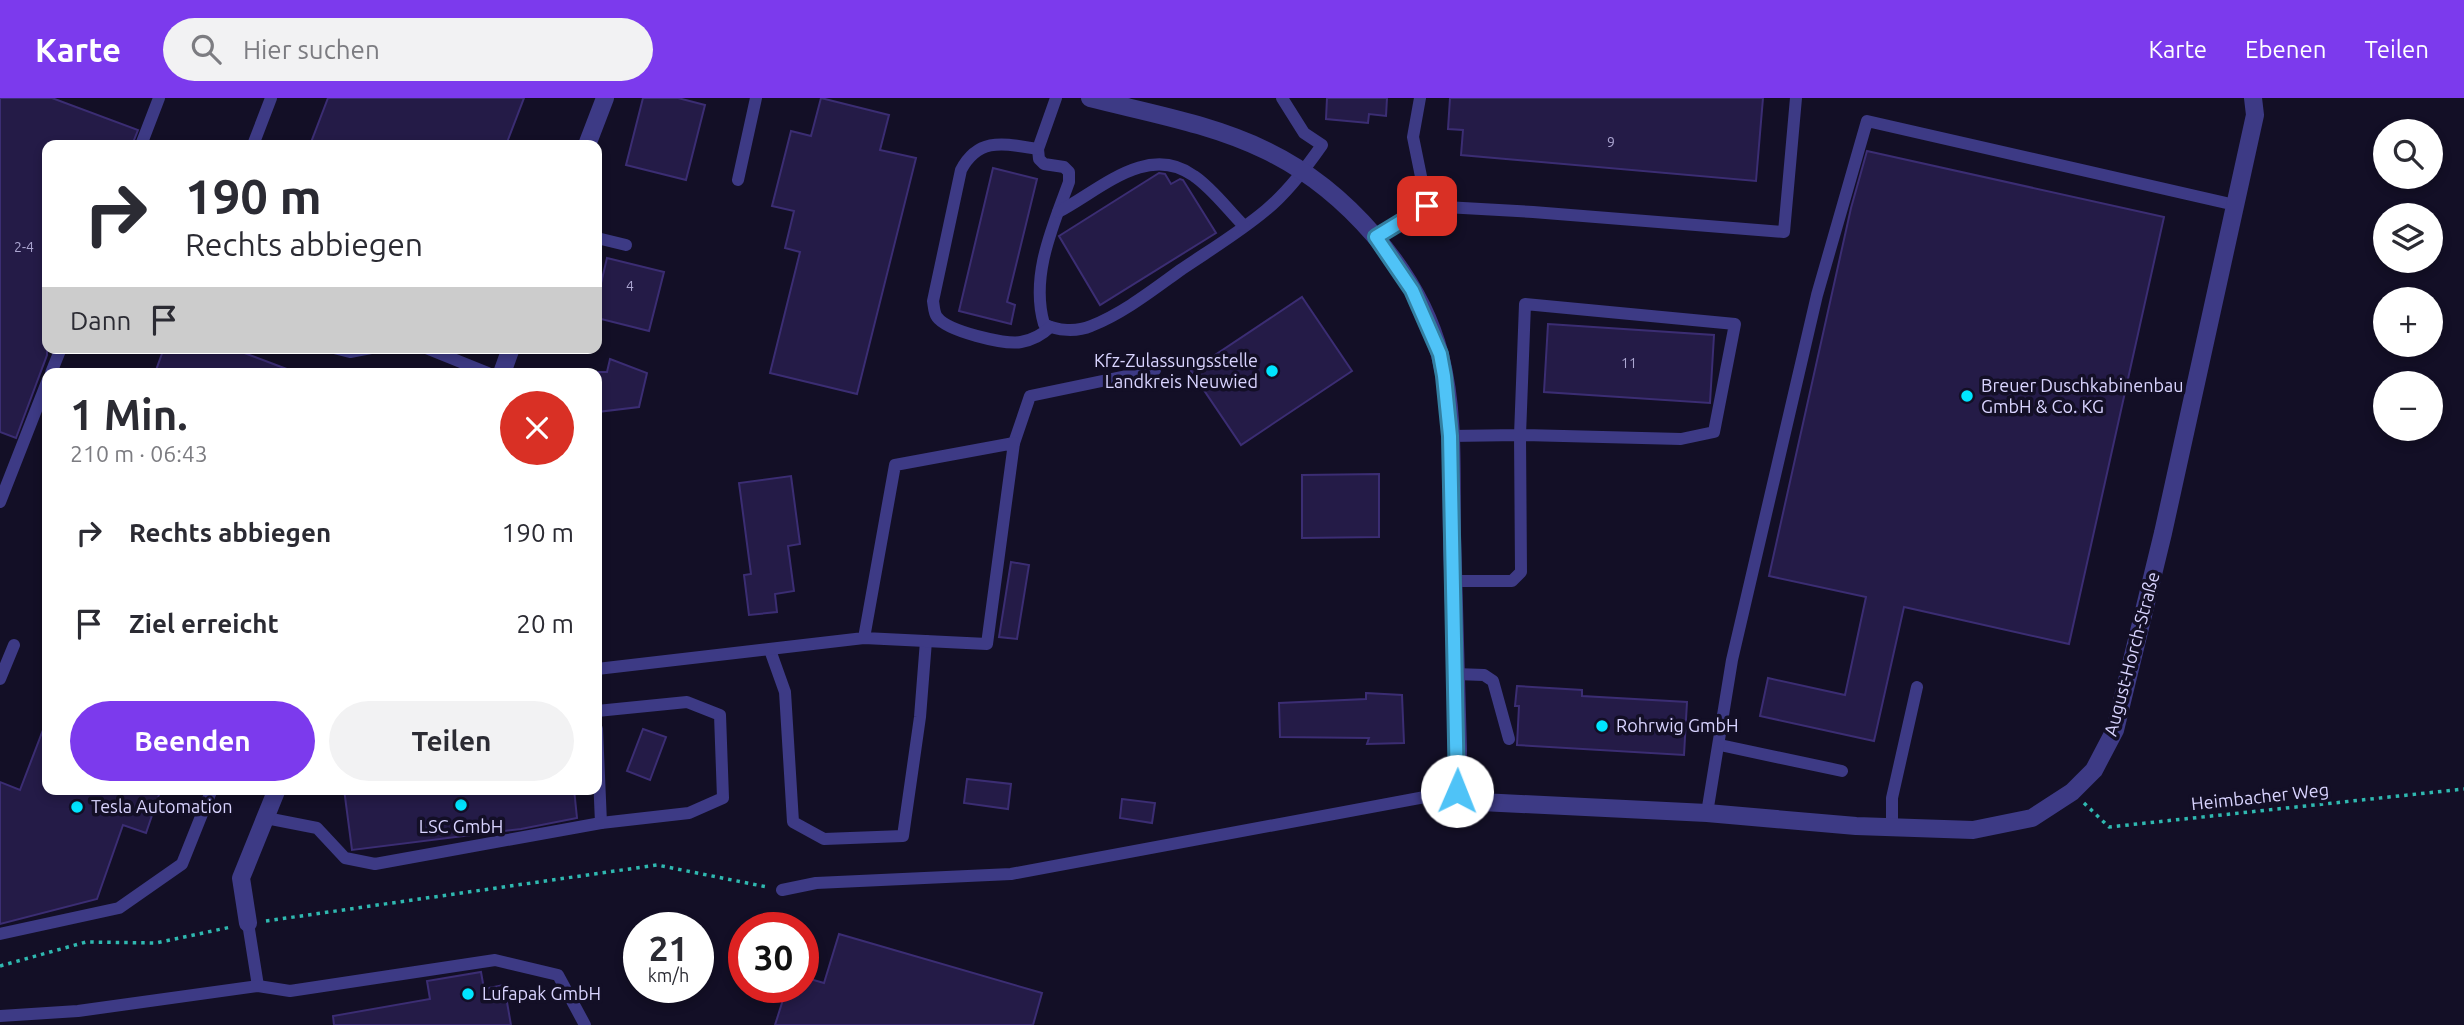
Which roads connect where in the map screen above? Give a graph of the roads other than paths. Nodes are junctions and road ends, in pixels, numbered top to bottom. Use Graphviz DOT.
graph roads {
  1 [pos="159,98"];
  2 [pos="271,98"];
  3 [pos="605,98"];
  4 [pos="756,98"];
  5 [pos="1056,98"];
  6 [pos="1090,98"];
  7 [pos="1282,98"];
  8 [pos="1420,98"];
  9 [pos="1796,98"];
  10 [pos="2253,98"];
  11 [pos="143,140"];
  12 [pos="255,140"];
  13 [pos="589,140"];
  14 [pos="1038,149"];
  15 [pos="1303,172"];
  16 [pos="738,180"];
  17 [pos="2235,205"];
  18 [pos="1427,206"];
  19 [pos="1058,212"];
  20 [pos="1244,226"];
  21 [pos="1376,237"];
  22 [pos="602,238"];
  23 [pos="626,245"];
  24 [pos="1046,322"];
  25 [pos="441,354"];
  26 [pos="476,368"];
  27 [pos="1155,370"];
  28 [pos="42,395"];
  29 [pos="1520,435"];
  30 [pos="1450,436"];
  31 [pos="1014,443"];
  32 [pos="0,502"];
  33 [pos="1454,582"];
  34 [pos="864,638"];
  35 [pos="926,641"];
  36 [pos="14,645"];
  37 [pos="770,650"];
  38 [pos="602,668"];
  39 [pos="1456,674"];
  40 [pos="0,679"];
  41 [pos="1917,687"];
  42 [pos="602,710"];
  43 [pos="1509,739"];
  44 [pos="1720,745"];
  45 [pos="1842,771"];
  46 [pos="1457,791"];
  47 [pos="210,795"];
  48 [pos="275,795"];
  49 [pos="600,795"];
  50 [pos="1707,813"];
  51 [pos="265,818"];
  52 [pos="601,822"];
  53 [pos="1892,827"];
  54 [pos="782,890"];
  55 [pos="248,923"];
  56 [pos="0,934"];
  57 [pos="258,986"];
  58 [pos="0,1016"];
  59 [pos="584,1025"];
  1 -- 11 [label="lane"];
  2 -- 12 [label="lane"];
  3 -- 13 [label="street"];
  4 -- 16 [label="lane"];
  5 -- 14 [label="lane"];
  6 -- 15 [label="street"];
  7 -- 15 [label="lane"];
  8 -- 18 [label="lane"];
  9 -- 18 [label="lane"];
  10 -- 17 [label="street, August-Horch-Straße"];
  14 -- 19 [label="lane"];
  14 -- 24 [label="lane"];
  15 -- 20 [label="lane"];
  15 -- 21 [label="street"];
  17 -- 44 [label="lane"];
  17 -- 53 [label="street, August-Horch-Straße"];
  18 -- 21 [label="lane"];
  19 -- 20 [label="lane"];
  19 -- 24 [label="lane"];
  20 -- 24 [label="lane"];
  21 -- 30 [label="street"];
  22 -- 23 [label="lane"];
  25 -- 26 [label="lane"];
  27 -- 31 [label="lane"];
  28 -- 32 [label="lane"];
  29 -- 29 [label="lane"];
  29 -- 30 [label="lane"];
  29 -- 33 [label="lane"];
  30 -- 33 [label="street"];
  31 -- 34 [label="lane"];
  31 -- 35 [label="lane"];
  33 -- 39 [label="street"];
  34 -- 35 [label="lane"];
  34 -- 37 [label="lane"];
  35 -- 37 [label="lane"];
  36 -- 40 [label="lane"];
  37 -- 38 [label="lane"];
  39 -- 43 [label="lane"];
  39 -- 46 [label="street"];
  41 -- 53 [label="lane"];
  42 -- 52 [label="lane"];
  44 -- 45 [label="lane"];
  44 -- 50 [label="lane"];
  46 -- 50 [label="street, August-Horch-Straße"];
  46 -- 54 [label="lane"];
  47 -- 56 [label="lane"];
  48 -- 51 [label="street"];
  49 -- 52 [label="lane"];
  50 -- 53 [label="street, August-Horch-Straße"];
  51 -- 52 [label="lane"];
  51 -- 55 [label="street"];
  55 -- 57 [label="lane"];
  57 -- 58 [label="lane"];
  57 -- 59 [label="lane"];
}
